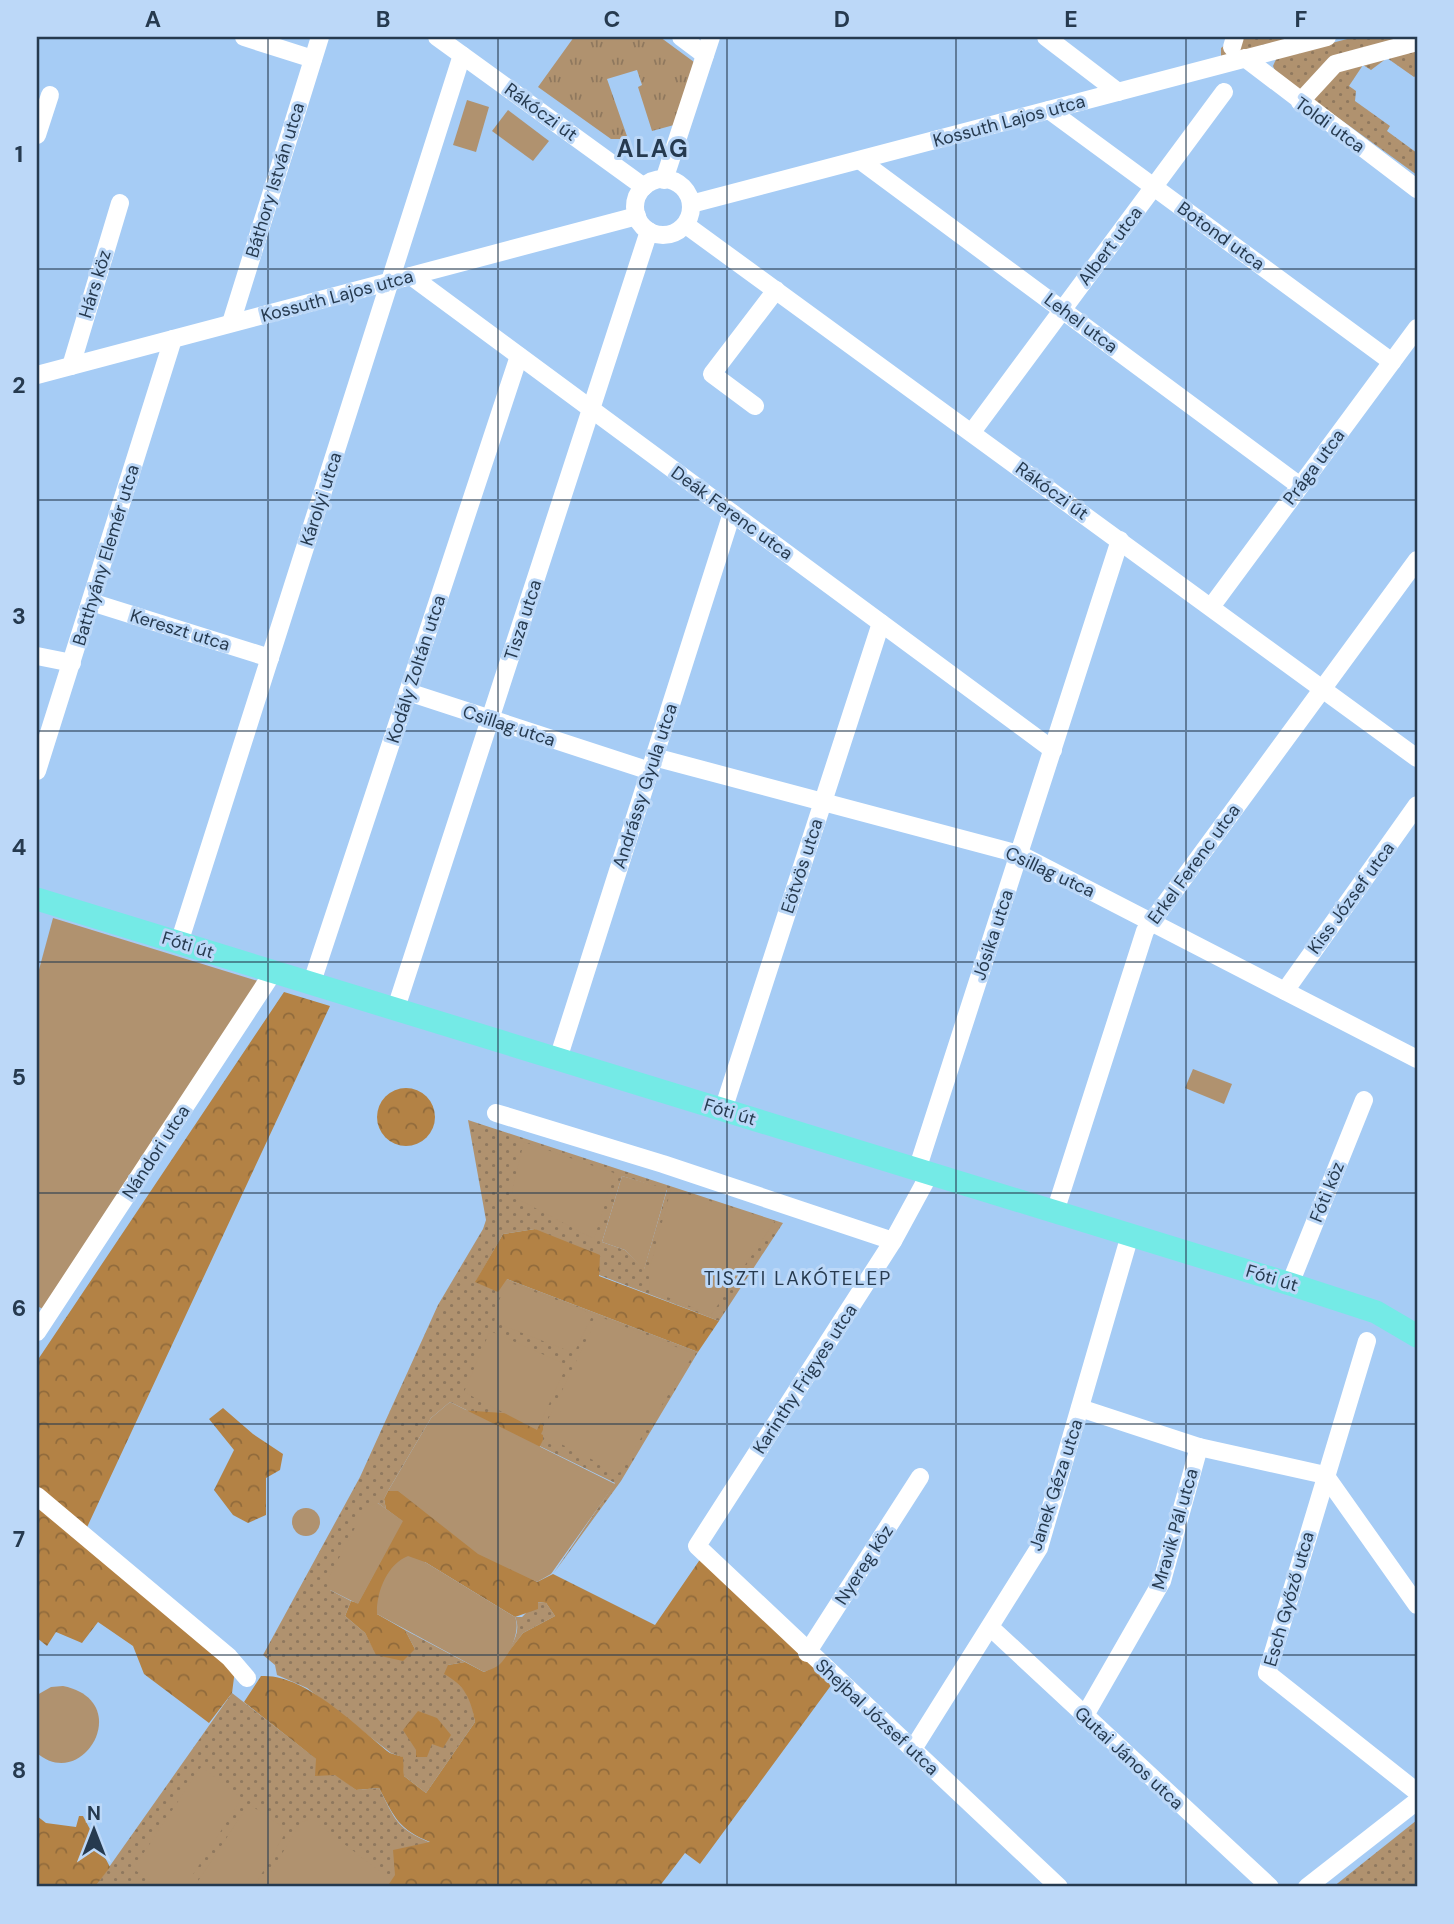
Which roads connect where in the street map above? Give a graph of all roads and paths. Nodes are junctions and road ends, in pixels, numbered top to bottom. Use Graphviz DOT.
graph roads {
  1 [pos="244,37"];
  2 [pos="320,37"];
  3 [pos="438,37"];
  4 [pos="681,37"];
  5 [pos="711,37"];
  6 [pos="1046,37"];
  7 [pos="1327,37"];
  8 [pos="1417,42"];
  9 [pos="1237,47"];
  10 [pos="462,55"];
  11 [pos="705,55"];
  12 [pos="313,59"];
  13 [pos="1118,92"];
  14 [pos="1224,92"];
  15 [pos="50,95"];
  16 [pos="1300,102"];
  17 [pos="1049,110"];
  18 [pos="37,135"];
  19 [pos="861,161"];
  20 [pos="664,180"];
  21 [pos="644,187"];
  22 [pos="1154,187"];
  23 [pos="1417,189"];
  24 [pos="120,203"];
  25 [pos="691,204"];
  26 [pos="637,216"];
  27 [pos="686,225"];
  28 [pos="649,231"];
  29 [pos="411,276"];
  30 [pos="390,282"];
  31 [pos="776,290"];
  32 [pos="1063,309"];
  33 [pos="231,323"];
  34 [pos="1417,328"];
  35 [pos="173,339"];
  36 [pos="519,356"];
  37 [pos="1392,362"];
  38 [pos="71,366"];
  39 [pos="37,375"];
  40 [pos="755,406"];
  41 [pos="591,409"];
  42 [pos="972,432"];
  43 [pos="1300,486"];
  44 [pos="732,513"];
  45 [pos="1120,540"];
  46 [pos="1417,560"];
  47 [pos="91,602"];
  48 [pos="1211,607"];
  49 [pos="881,623"];
  50 [pos="37,656"];
  51 [pos="270,659"];
  52 [pos="72,663"];
  53 [pos="1323,688"];
  54 [pos="408,692"];
  55 [pos="490,720"];
  56 [pos="1053,750"];
  57 [pos="1417,758"];
  58 [pos="652,764"];
  59 [pos="37,771"];
  60 [pos="823,802"];
  61 [pos="1417,805"];
  62 [pos="1019,854"];
  63 [pos="37,899"];
  64 [pos="1152,921"];
  65 [pos="179,943"];
  66 [pos="274,971"];
  67 [pos="312,982"];
  68 [pos="1285,991"];
  69 [pos="396,1008"];
  70 [pos="558,1059"];
  71 [pos="1417,1059"];
  72 [pos="1364,1100"];
  73 [pos="723,1110"];
  74 [pos="496,1113"];
  75 [pos="923,1172"];
  76 [pos="1055,1212"];
  77 [pos="1130,1235"];
  78 [pos="893,1241"];
  79 [pos="1290,1284"];
  80 [pos="1415,1328"];
  81 [pos="37,1332"];
  82 [pos="1367,1341"];
  83 [pos="1080,1408"];
  84 [pos="1199,1447"];
  85 [pos="1325,1475"];
  86 [pos="920,1477"];
  87 [pos="37,1496"];
  88 [pos="697,1546"];
  89 [pos="1417,1605"];
  90 [pos="990,1627"];
  91 [pos="807,1653"];
  92 [pos="247,1678"];
  93 [pos="1084,1717"];
  94 [pos="912,1749"];
  95 [pos="1417,1792"];
  96 [pos="1417,1801"];
  97 [pos="1059,1887"];
  98 [pos="1270,1887"];
  99 [pos="1307,1887"];
  1 -- 12 [label="street"];
  2 -- 12 [label="street, Báthory István utca"];
  3 -- 10 [label="street, Rákóczi út"];
  4 -- 11 [label="street"];
  5 -- 11 [label="street"];
  6 -- 13 [label="street"];
  7 -- 9 [label="street, Kossuth Lajos utca"];
  8 -- 16 [label="street"];
  9 -- 13 [label="street, Kossuth Lajos utca"];
  9 -- 16 [label="street, Toldi utca"];
  10 -- 21 [label="street, Rákóczi út"];
  10 -- 30 [label="street, Károlyi utca"];
  11 -- 20 [label="street"];
  12 -- 33 [label="street, Báthory István utca"];
  13 -- 17 [label="street, Kossuth Lajos utca"];
  14 -- 22 [label="street, Albert utca"];
  15 -- 18 [label="street"];
  16 -- 23 [label="street, Toldi utca"];
  17 -- 19 [label="street, Kossuth Lajos utca"];
  17 -- 22 [label="street, Botond utca"];
  19 -- 25 [label="street, Kossuth Lajos utca"];
  19 -- 32 [label="street, Lehel utca"];
  20 -- 21 [label="street"];
  20 -- 25 [label="street"];
  21 -- 26 [label="street"];
  22 -- 32 [label="street, Albert utca"];
  22 -- 37 [label="street, Botond utca"];
  24 -- 38 [label="street, Hárs köz"];
  25 -- 27 [label="street"];
  26 -- 28 [label="street"];
  26 -- 29 [label="street, Kossuth Lajos utca"];
  27 -- 28 [label="street"];
  27 -- 31 [label="street, Rákóczi út"];
  28 -- 41 [label="street, Tisza utca"];
  29 -- 30 [label="street, Kossuth Lajos utca"];
  29 -- 36 [label="street, Deák Ferenc utca"];
  30 -- 33 [label="street, Kossuth Lajos utca"];
  30 -- 51 [label="street, Károlyi utca"];
  31 -- 40 [label="street"];
  31 -- 42 [label="street, Rákóczi út"];
  32 -- 42 [label="street, Albert utca"];
  32 -- 43 [label="street, Lehel utca"];
  33 -- 35 [label="street, Kossuth Lajos utca"];
  34 -- 37 [label="street, Prága utca"];
  35 -- 38 [label="street, Kossuth Lajos utca"];
  35 -- 47 [label="street, Batthyány Elemér utca"];
  36 -- 41 [label="street, Deák Ferenc utca"];
  36 -- 54 [label="street, Kodály Zoltán utca"];
  37 -- 43 [label="street, Prága utca"];
  38 -- 39 [label="street, Kossuth Lajos utca"];
  41 -- 44 [label="street, Deák Ferenc utca"];
  41 -- 55 [label="street, Tisza utca"];
  42 -- 45 [label="street, Rákóczi út"];
  43 -- 48 [label="street, Prága utca"];
  44 -- 49 [label="street, Deák Ferenc utca"];
  44 -- 58 [label="street, Andrássy Gyula utca"];
  45 -- 48 [label="street, Rákóczi út"];
  45 -- 56 [label="street, Jósika utca"];
  46 -- 53 [label="street, Erkel Ferenc utca"];
  47 -- 51 [label="street, Kereszt utca"];
  47 -- 52 [label="street, Batthyány Elemér utca"];
  48 -- 53 [label="street, Rákóczi út"];
  49 -- 56 [label="street, Deák Ferenc utca"];
  49 -- 60 [label="street, Eötvös utca"];
  50 -- 52 [label="street"];
  51 -- 65 [label="street, Károlyi utca"];
  52 -- 59 [label="street, Batthyány Elemér utca"];
  53 -- 57 [label="street, Rákóczi út"];
  53 -- 64 [label="street, Erkel Ferenc utca"];
  54 -- 55 [label="street, Csillag utca"];
  54 -- 67 [label="street, Kodály Zoltán utca"];
  55 -- 58 [label="street, Csillag utca"];
  55 -- 69 [label="street, Tisza utca"];
  56 -- 62 [label="street, Jósika utca"];
  58 -- 60 [label="street, Csillag utca"];
  58 -- 70 [label="street, Andrássy Gyula utca"];
  60 -- 62 [label="street, Csillag utca"];
  60 -- 73 [label="street, Eötvös utca"];
  61 -- 68 [label="street, Kiss József utca"];
  62 -- 64 [label="street, Csillag utca"];
  62 -- 75 [label="street, Jósika utca"];
  63 -- 65 [label="main road, Fóti út"];
  64 -- 68 [label="street, Csillag utca"];
  64 -- 76 [label="street, Erkel Ferenc utca"];
  65 -- 66 [label="main road, Fóti út"];
  66 -- 67 [label="main road, Fóti út"];
  66 -- 81 [label="street, Nándori utca"];
  67 -- 69 [label="main road, Fóti út"];
  68 -- 71 [label="street, Csillag utca"];
  69 -- 70 [label="main road, Fóti út"];
  70 -- 73 [label="main road, Fóti út"];
  72 -- 79 [label="street, Fóti köz"];
  73 -- 75 [label="main road, Fóti út"];
  74 -- 78 [label="street"];
  75 -- 76 [label="main road, Fóti út"];
  75 -- 78 [label="street, Karinthy Frigyes utca"];
  76 -- 77 [label="main road, Fóti út"];
  77 -- 79 [label="main road, Fóti út"];
  77 -- 83 [label="street, Janek Géza utca"];
  78 -- 88 [label="street, Karinthy Frigyes utca"];
  79 -- 80 [label="main road, Fóti út"];
  82 -- 85 [label="street, Esch Győző utca"];
  83 -- 84 [label="street"];
  83 -- 90 [label="street, Janek Géza utca"];
  84 -- 85 [label="street"];
  84 -- 93 [label="street, Mravik Pál utca"];
  85 -- 89 [label="street"];
  85 -- 95 [label="street, Esch Győző utca"];
  86 -- 91 [label="street, Nyereg köz"];
  87 -- 92 [label="street"];
  88 -- 91 [label="street, Shejbal József utca"];
  90 -- 93 [label="street, Gutai János utca"];
  90 -- 94 [label="street, Janek Géza utca"];
  91 -- 94 [label="street, Shejbal József utca"];
  93 -- 98 [label="street, Gutai János utca"];
  94 -- 97 [label="street, Shejbal József utca"];
  96 -- 99 [label="street"];
}
